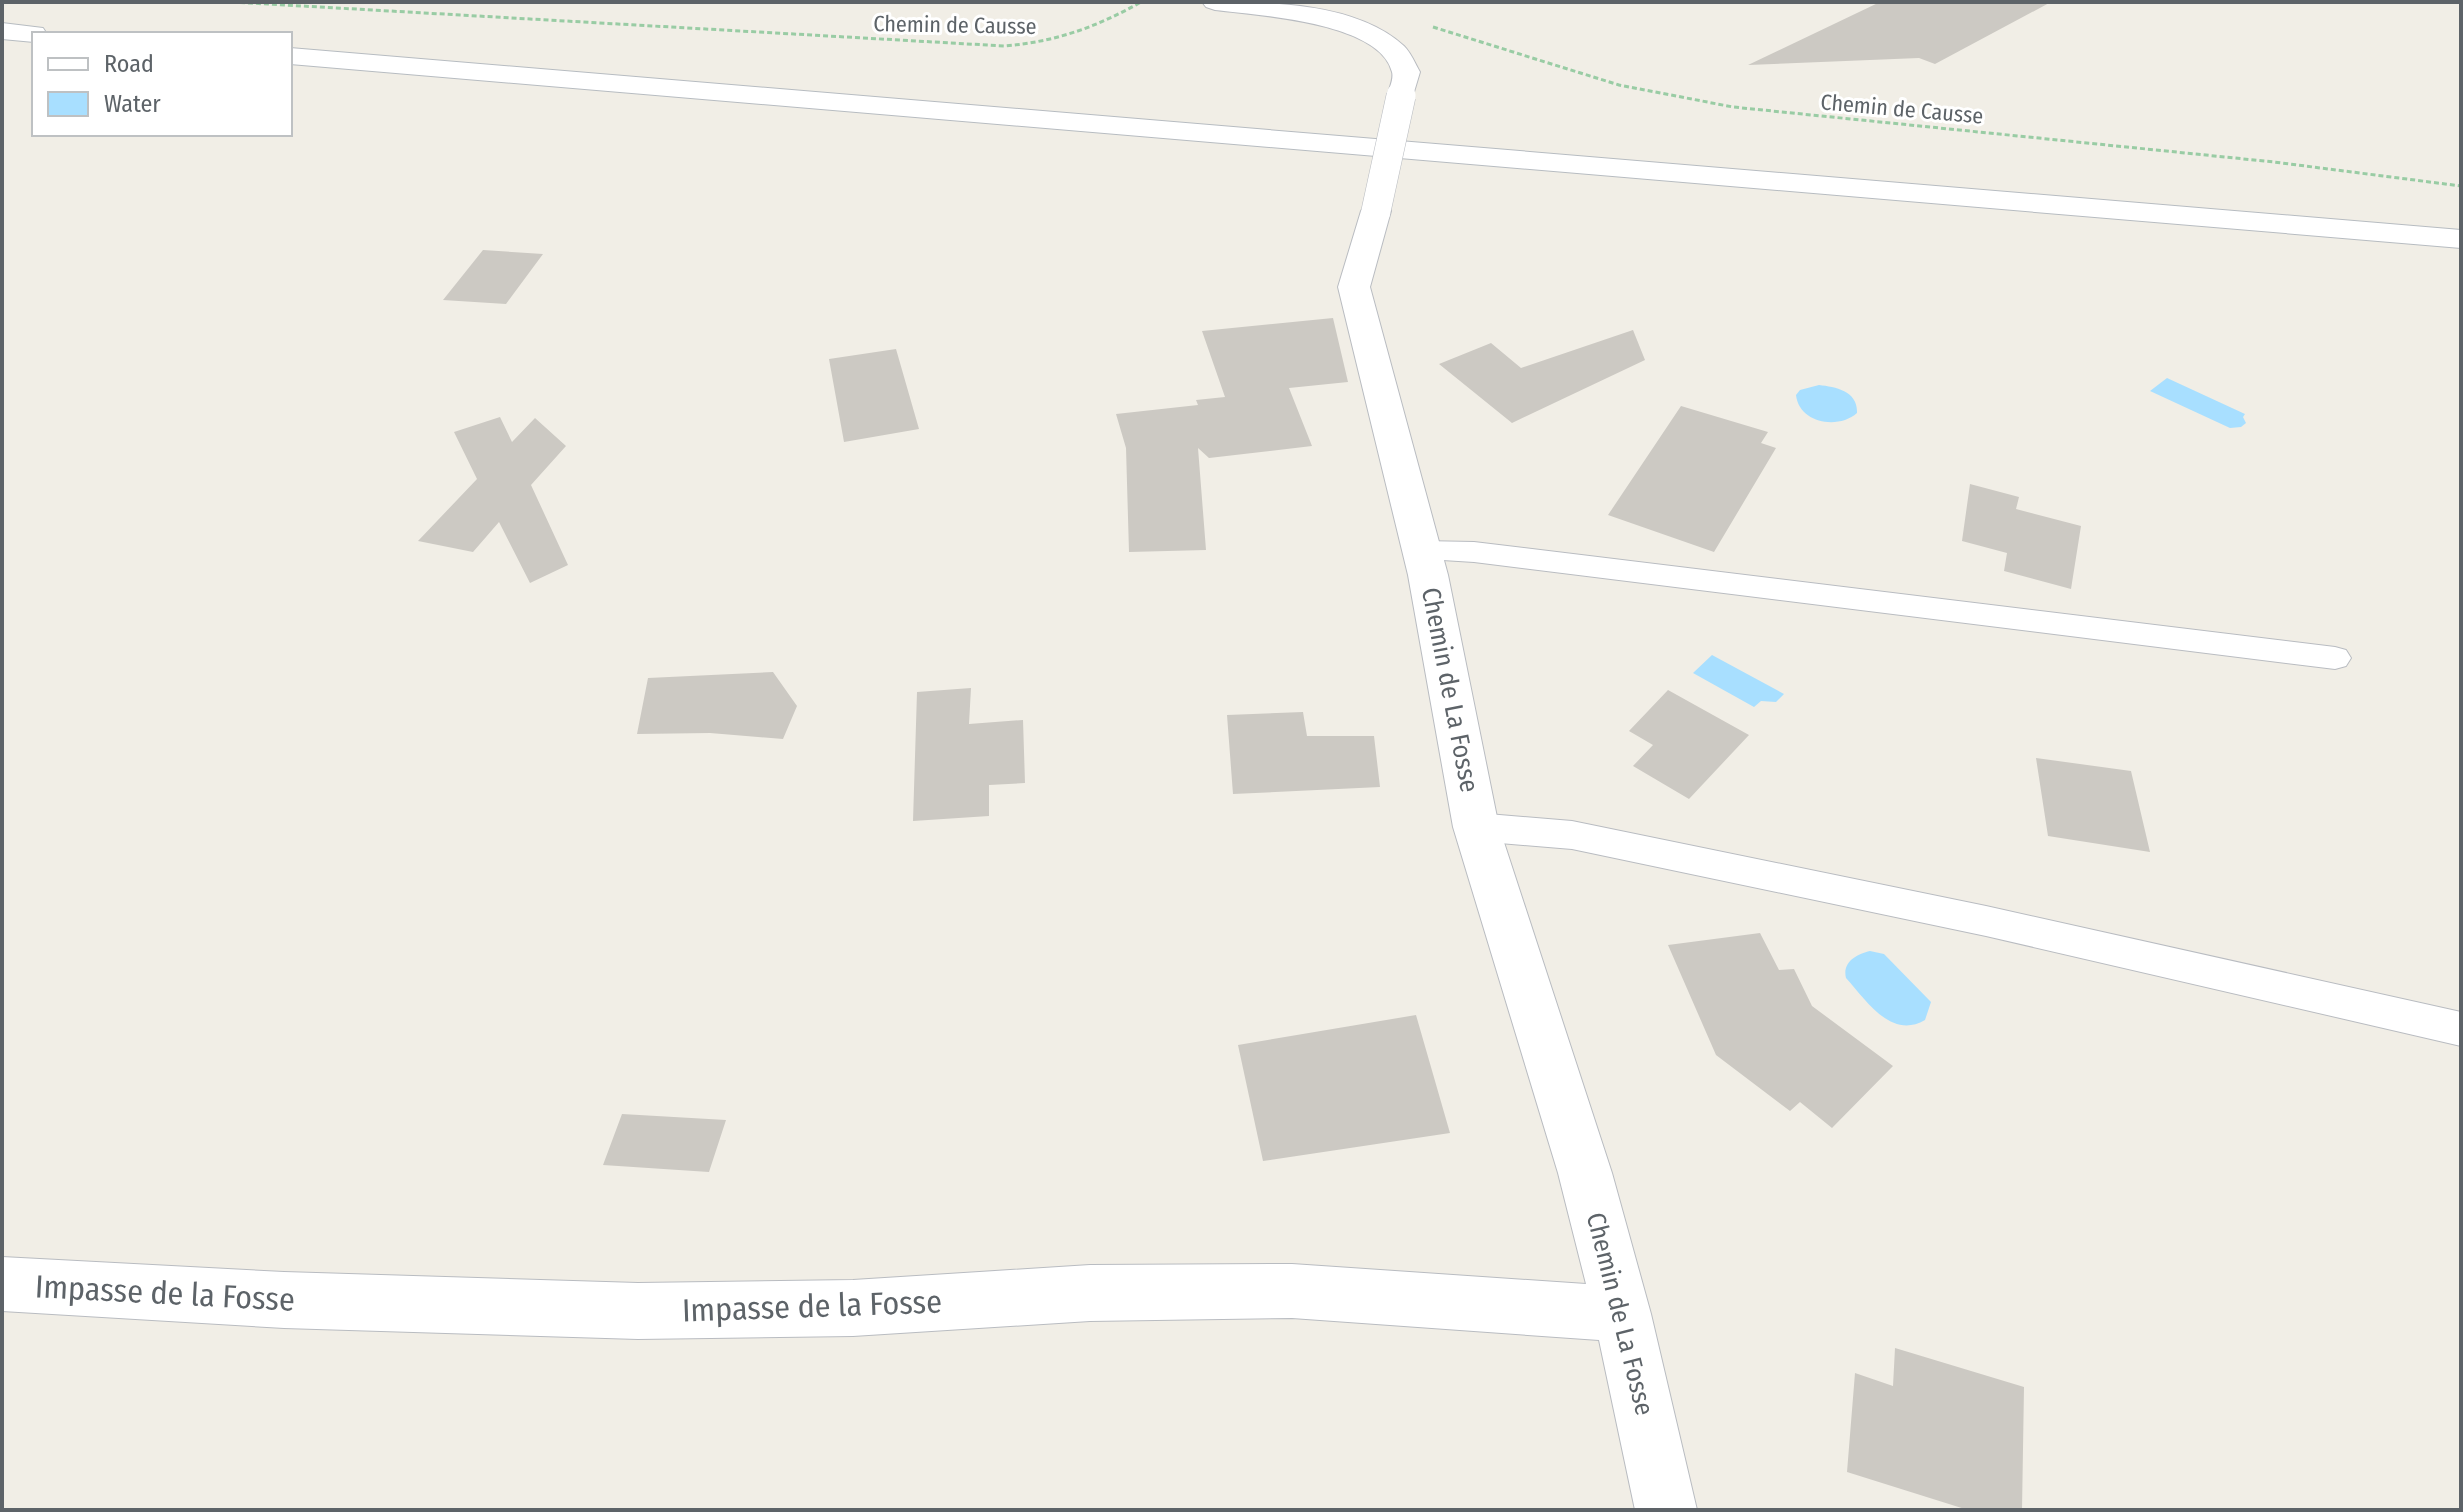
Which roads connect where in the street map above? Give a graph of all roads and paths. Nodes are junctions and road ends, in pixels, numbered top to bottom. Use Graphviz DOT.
graph roads {
  1 [pos="232,2"];
  2 [pos="1141,2"];
  3 [pos="1215,2"];
  4 [pos="1429,26"];
  5 [pos="2,31"];
  6 [pos="32,34"];
  7 [pos="292,56"];
  8 [pos="2461,186"];
  9 [pos="2461,239"];
  10 [pos="1422,551"];
  11 [pos="2335,658"];
  12 [pos="1476,827"];
  13 [pos="2461,1029"];
  14 [pos="2,1284"];
  15 [pos="1622,1314"];
  16 [pos="1666,1510"];
  1 -- 2 [label="path, Chemin de Causse"];
  3 -- 10 [label="street, Chemin de La Fosse, bridge"];
  4 -- 8 [label="path, Chemin de Causse"];
  5 -- 6 [label="street"];
  7 -- 9 [label="street"];
  10 -- 11 [label="lane"];
  10 -- 12 [label="street, Chemin de La Fosse"];
  12 -- 13 [label="lane"];
  12 -- 15 [label="street, Chemin de La Fosse"];
  14 -- 15 [label="street, Impasse de la Fosse"];
  15 -- 16 [label="street, Chemin de La Fosse"];
}
